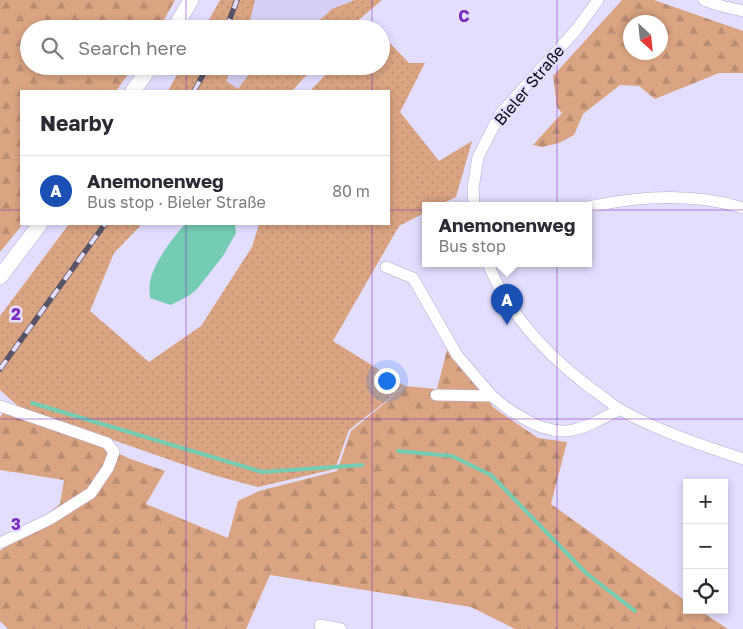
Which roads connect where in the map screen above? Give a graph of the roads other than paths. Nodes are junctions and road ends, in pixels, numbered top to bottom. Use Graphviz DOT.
graph roads {
  1 [pos="191,0"];
  2 [pos="598,0"];
  3 [pos="704,0"];
  4 [pos="743,10"];
  5 [pos="179,20"];
  6 [pos="145,75"];
  7 [pos="134,90"];
  8 [pos="474,202"];
  9 [pos="592,206"];
  10 [pos="743,208"];
  11 [pos="39,225"];
  12 [pos="386,266"];
  13 [pos="490,267"];
  14 [pos="0,277"];
  15 [pos="436,394"];
  16 [pos="492,396"];
  17 [pos="0,406"];
  18 [pos="620,409"];
  19 [pos="743,459"];
  20 [pos="0,543"];
  21 [pos="320,625"];
  22 [pos="341,629"];
  1 -- 5 [label="street"];
  2 -- 8 [label="street, Bieler Straße"];
  3 -- 4 [label="street"];
  6 -- 7 [label="street"];
  9 -- 10 [label="street"];
  11 -- 14 [label="street"];
  12 -- 16 [label="street"];
  13 -- 18 [label="street"];
  15 -- 16 [label="street"];
  16 -- 18 [label="street"];
  17 -- 20 [label="street"];
  18 -- 19 [label="street"];
  21 -- 22 [label="street"];
}
